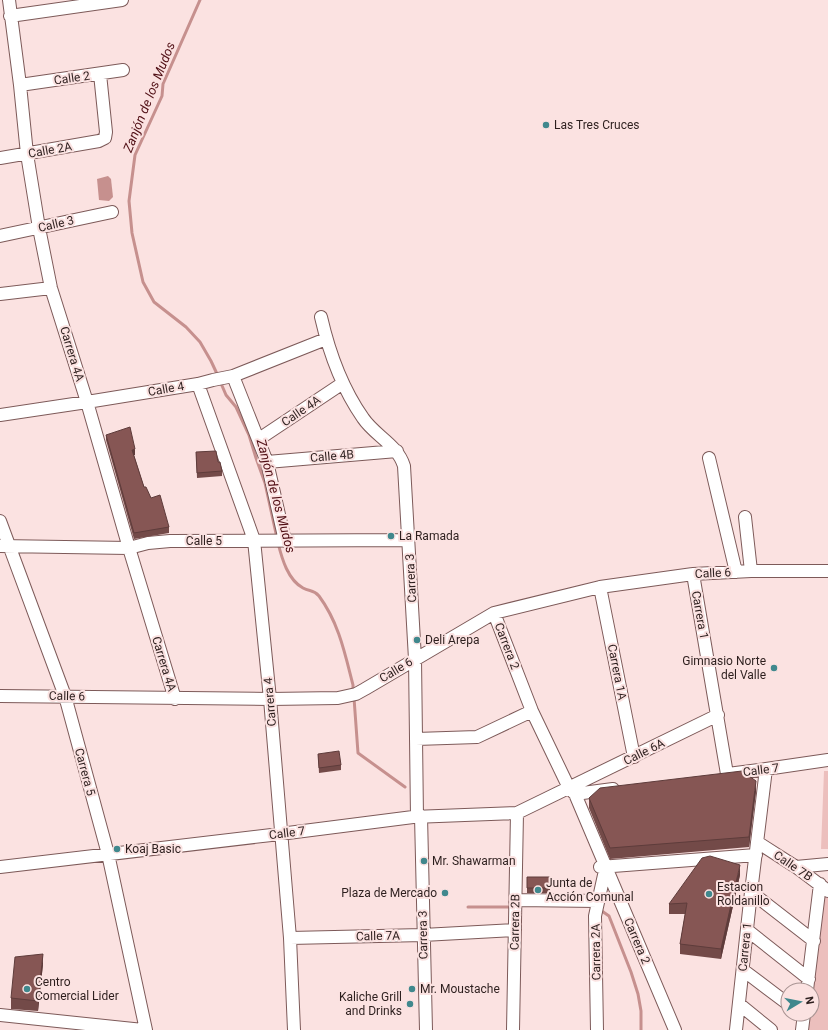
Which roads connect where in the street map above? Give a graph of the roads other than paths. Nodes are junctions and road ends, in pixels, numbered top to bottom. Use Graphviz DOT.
graph roads {
  1 [pos="9,0"];
  2 [pos="122,0"];
  3 [pos="10,16"];
  4 [pos="123,70"];
  5 [pos="100,74"];
  6 [pos="20,85"];
  7 [pos="27,154"];
  8 [pos="0,158"];
  9 [pos="112,212"];
  10 [pos="39,228"];
  11 [pos="0,236"];
  12 [pos="51,288"];
  13 [pos="0,294"];
  14 [pos="321,317"];
  15 [pos="326,339"];
  16 [pos="230,377"];
  17 [pos="198,384"];
  18 [pos="343,384"];
  19 [pos="87,402"];
  20 [pos="0,415"];
  21 [pos="259,439"];
  22 [pos="397,451"];
  23 [pos="709,458"];
  24 [pos="267,462"];
  25 [pos="745,517"];
  26 [pos="0,522"];
  27 [pos="254,540"];
  28 [pos="408,540"];
  29 [pos="279,541"];
  30 [pos="5,546"];
  31 [pos="129,548"];
  32 [pos="751,571"];
  33 [pos="828,571"];
  34 [pos="736,572"];
  35 [pos="693,574"];
  36 [pos="600,587"];
  37 [pos="494,613"];
  38 [pos="415,659"];
  39 [pos="0,696"];
  40 [pos="65,696"];
  41 [pos="175,699"];
  42 [pos="270,699"];
  43 [pos="532,711"];
  44 [pos="718,715"];
  45 [pos="416,739"];
  46 [pos="634,757"];
  47 [pos="828,760"];
  48 [pos="766,769"];
  49 [pos="727,774"];
  50 [pos="712,776"];
  51 [pos="621,788"];
  52 [pos="572,791"];
  53 [pos="517,813"];
  54 [pos="417,817"];
  55 [pos="280,834"];
  56 [pos="757,842"];
  57 [pos="108,854"];
  58 [pos="756,855"];
  59 [pos="828,864"];
  60 [pos="0,867"];
  61 [pos="796,867"];
  62 [pos="603,870"];
  63 [pos="824,888"];
  64 [pos="751,892"];
  65 [pos="516,902"];
  66 [pos="597,908"];
  67 [pos="515,930"];
  68 [pos="747,930"];
  69 [pos="420,936"];
  70 [pos="290,938"];
  71 [pos="814,941"];
  72 [pos="743,970"];
  73 [pos="806,982"];
  74 [pos="808,982"];
  75 [pos="780,998"];
  76 [pos="739,1004"];
  77 [pos="0,1015"];
  78 [pos="143,1030"];
  79 [pos="146,1030"];
  80 [pos="294,1030"];
  81 [pos="419,1030"];
  82 [pos="426,1030"];
  83 [pos="513,1030"];
  84 [pos="597,1030"];
  85 [pos="668,1030"];
  86 [pos="675,1030"];
  87 [pos="736,1030"];
  88 [pos="771,1030"];
  1 -- 3 [label="street, Carrera 4A"];
  2 -- 3 [label="street"];
  3 -- 6 [label="street, Carrera 4A"];
  4 -- 5 [label="street, Calle 2"];
  5 -- 6 [label="street, Calle 2"];
  5 -- 7 [label="street, Calle 2A"];
  6 -- 7 [label="street, Carrera 4A"];
  7 -- 8 [label="street, Calle 2A"];
  7 -- 10 [label="street, Carrera 4A"];
  9 -- 10 [label="street, Calle 3"];
  10 -- 11 [label="street, Calle 3"];
  10 -- 12 [label="street, Carrera 4A"];
  12 -- 13 [label="street"];
  12 -- 19 [label="street, Carrera 4A"];
  14 -- 15 [label="street, Carrera 3"];
  15 -- 16 [label="street, Calle 4"];
  15 -- 18 [label="street, Carrera 3"];
  16 -- 17 [label="street, Calle 4"];
  16 -- 21 [label="street"];
  17 -- 19 [label="street, Calle 4"];
  17 -- 27 [label="street, Carrera 4"];
  18 -- 21 [label="street, Calle 4A"];
  18 -- 22 [label="street, Carrera 3"];
  19 -- 20 [label="street, Calle 4"];
  19 -- 31 [label="street, Carrera 4A"];
  21 -- 24 [label="street"];
  22 -- 24 [label="street, Calle 4B"];
  22 -- 28 [label="street, Carrera 3"];
  23 -- 34 [label="street"];
  24 -- 29 [label="street"];
  25 -- 32 [label="street"];
  26 -- 30 [label="street, Carrera 5"];
  27 -- 29 [label="street, Calle 5"];
  27 -- 31 [label="street, Calle 5"];
  27 -- 42 [label="street, Carrera 4"];
  28 -- 29 [label="street, Calle 5"];
  28 -- 38 [label="street, Carrera 3"];
  30 -- 31 [label="street, Calle 5"];
  30 -- 40 [label="street, Carrera 5"];
  31 -- 41 [label="street, Carrera 4A"];
  32 -- 33 [label="street, Calle 6"];
  32 -- 34 [label="street, Calle 6"];
  34 -- 35 [label="street, Calle 6"];
  35 -- 36 [label="street, Calle 6"];
  35 -- 44 [label="street, Carrera 1"];
  36 -- 37 [label="street, Calle 6"];
  36 -- 46 [label="street, Carrera 1A"];
  37 -- 38 [label="street, Calle 6"];
  37 -- 43 [label="street, Carrera 2"];
  38 -- 42 [label="street, Calle 6"];
  38 -- 45 [label="street, Carrera 3"];
  39 -- 40 [label="street, Calle 6"];
  40 -- 41 [label="street, Calle 6"];
  40 -- 57 [label="street, Carrera 5"];
  41 -- 42 [label="street, Calle 6"];
  42 -- 55 [label="street, Carrera 4"];
  43 -- 45 [label="street"];
  43 -- 52 [label="street, Carrera 2"];
  44 -- 46 [label="street, Calle 6A"];
  44 -- 49 [label="street, Carrera 1"];
  45 -- 54 [label="street, Carrera 3"];
  46 -- 52 [label="street, Calle 6A"];
  47 -- 48 [label="street, Calle 7"];
  48 -- 49 [label="street, Calle 7"];
  48 -- 56 [label="street, Carrera 1"];
  49 -- 50 [label="street, Calle 7"];
  51 -- 52 [label="street, Calle 7"];
  52 -- 53 [label="street, Calle 7"];
  52 -- 62 [label="street, Carrera 2"];
  53 -- 54 [label="street, Calle 7"];
  53 -- 65 [label="street, Carrera 2B"];
  54 -- 55 [label="street, Calle 7"];
  54 -- 69 [label="street, Carrera 3"];
  55 -- 57 [label="street, Calle 7"];
  55 -- 70 [label="street, Carrera 4"];
  56 -- 58 [label="street, Carrera 1"];
  56 -- 61 [label="street, Calle 7B"];
  57 -- 60 [label="street, Calle 7"];
  57 -- 79 [label="street, Carrera 5"];
  58 -- 62 [label="street"];
  58 -- 64 [label="street, Carrera 1"];
  59 -- 61 [label="street"];
  61 -- 63 [label="street, Calle 7B"];
  62 -- 66 [label="street, Carrera 2A"];
  62 -- 85 [label="street, Carrera 2"];
  62 -- 86 [label="street, Carrera 2"];
  63 -- 71 [label="street"];
  64 -- 68 [label="street, Carrera 1"];
  64 -- 71 [label="street"];
  65 -- 66 [label="street"];
  65 -- 67 [label="street, Carrera 2B"];
  66 -- 84 [label="street, Carrera 2A"];
  67 -- 69 [label="street, Calle 7A"];
  67 -- 83 [label="street, Carrera 2B"];
  68 -- 72 [label="street, Carrera 1"];
  68 -- 73 [label="street"];
  69 -- 70 [label="street, Calle 7A"];
  69 -- 81 [label="street, Carrera 3"];
  69 -- 82 [label="street, Carrera 3"];
  70 -- 80 [label="street, Carrera 4"];
  71 -- 74 [label="street"];
  72 -- 75 [label="street"];
  72 -- 76 [label="street, Carrera 1"];
  76 -- 87 [label="street, Carrera 1"];
  76 -- 88 [label="street"];
  77 -- 78 [label="street"];
}
